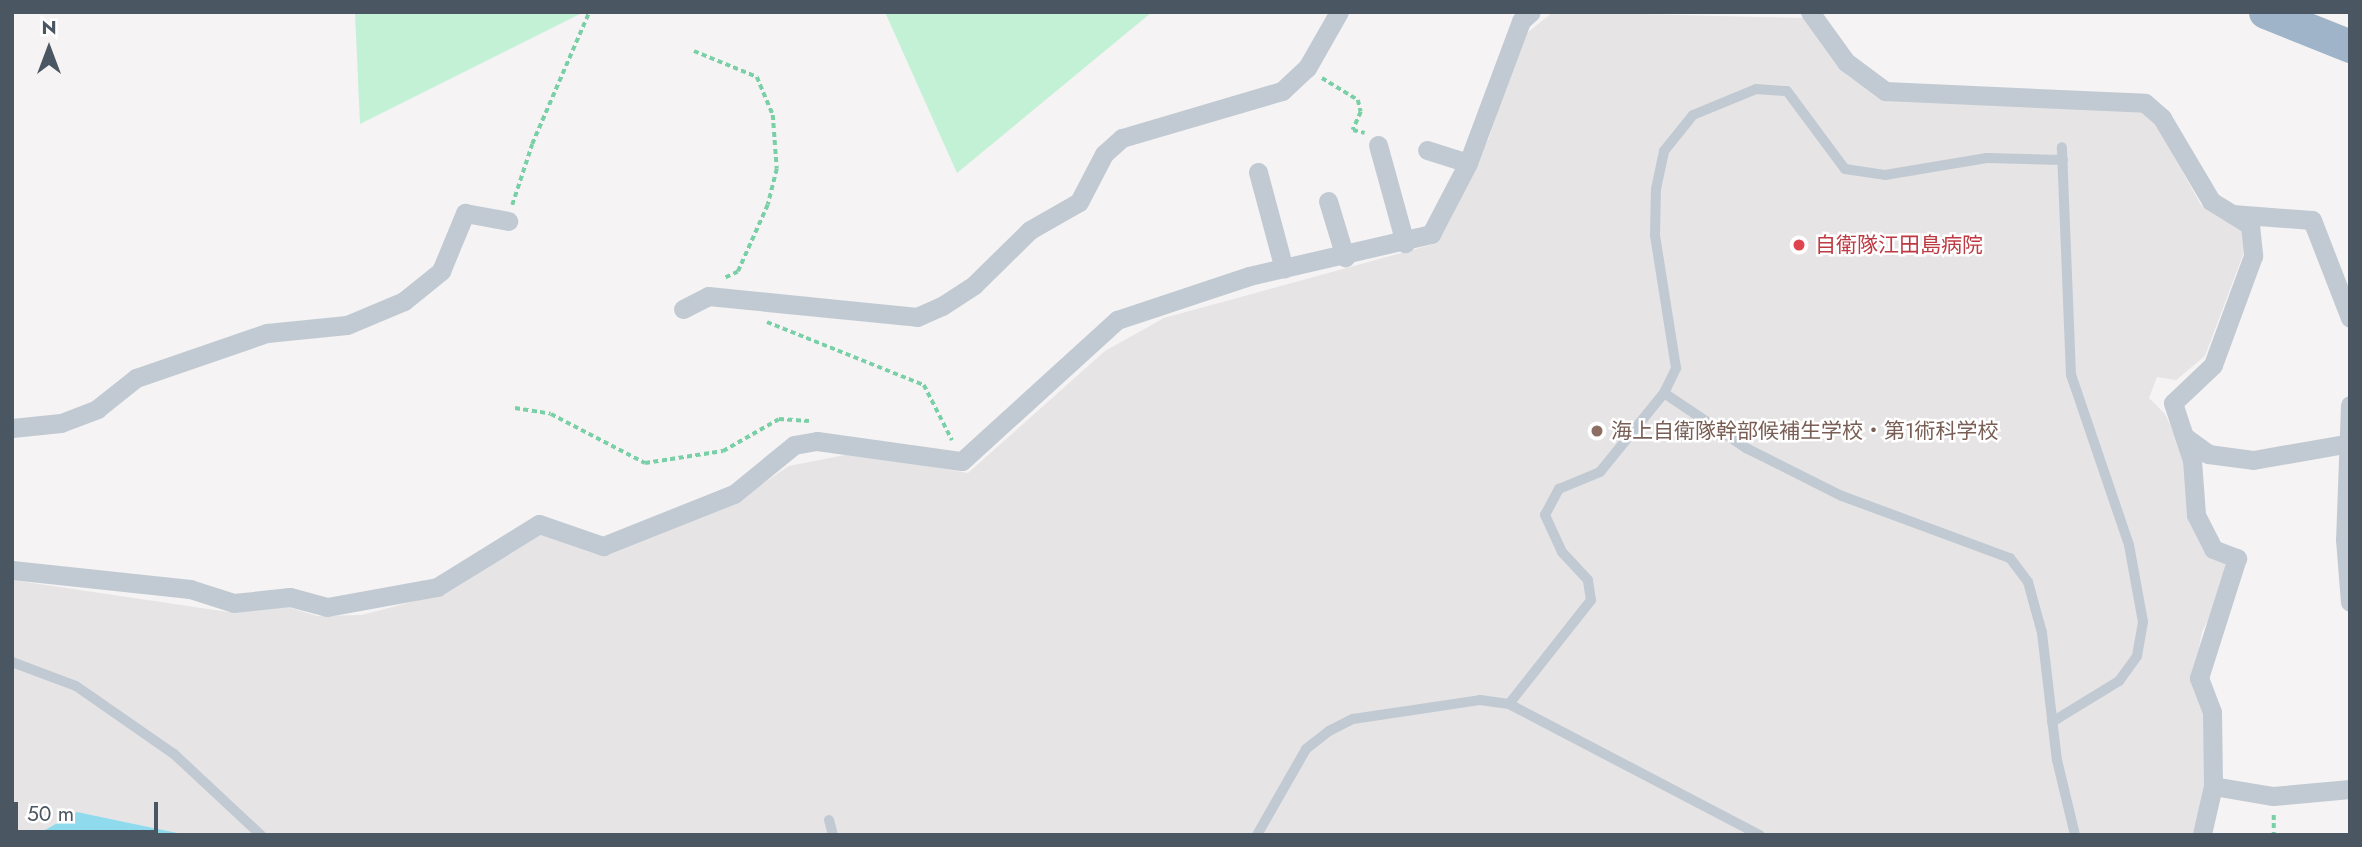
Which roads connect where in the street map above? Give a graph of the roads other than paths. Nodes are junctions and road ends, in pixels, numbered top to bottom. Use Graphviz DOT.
graph roads {
  1 [pos="1339,12"];
  2 [pos="1531,12"];
  3 [pos="1798,12"];
  4 [pos="2266,12"];
  5 [pos="1810,13"];
  6 [pos="2350,46"];
  7 [pos="1378,145"];
  8 [pos="2062,147"];
  9 [pos="1427,150"];
  10 [pos="2063,160"];
  11 [pos="1468,163"];
  12 [pos="1258,172"];
  13 [pos="1328,201"];
  14 [pos="2232,214"];
  15 [pos="508,221"];
  16 [pos="1405,243"];
  17 [pos="1345,257"];
  18 [pos="1284,269"];
  19 [pos="690,305"];
  20 [pos="2350,317"];
  21 [pos="1664,393"];
  22 [pos="2350,405"];
  23 [pos="12,428"];
  24 [pos="2185,438"];
  25 [pos="2345,444"];
  26 [pos="12,570"];
  27 [pos="2350,602"];
  28 [pos="12,662"];
  29 [pos="1509,704"];
  30 [pos="2052,722"];
  31 [pos="2213,786"];
  32 [pos="2350,789"];
  33 [pos="829,820"];
  34 [pos="2202,834"];
  35 [pos="261,835"];
  36 [pos="833,835"];
  37 [pos="1257,835"];
  38 [pos="1760,835"];
  39 [pos="2076,835"];
  1 -- 19 [label="street"];
  2 -- 11 [label="street"];
  3 -- 5 [label="street"];
  4 -- 6 [label="highway"];
  5 -- 14 [label="street"];
  7 -- 16 [label="street"];
  8 -- 10 [label="lane"];
  9 -- 11 [label="street"];
  10 -- 21 [label="lane"];
  10 -- 30 [label="lane"];
  11 -- 16 [label="street"];
  12 -- 18 [label="street"];
  13 -- 17 [label="street"];
  14 -- 20 [label="street"];
  14 -- 24 [label="street"];
  15 -- 23 [label="street"];
  16 -- 17 [label="street"];
  17 -- 18 [label="street"];
  18 -- 26 [label="street"];
  21 -- 29 [label="lane"];
  21 -- 30 [label="lane"];
  22 -- 25 [label="street"];
  24 -- 25 [label="street"];
  24 -- 31 [label="street"];
  25 -- 27 [label="street"];
  28 -- 35 [label="lane"];
  29 -- 37 [label="lane"];
  29 -- 38 [label="lane"];
  30 -- 39 [label="lane"];
  31 -- 32 [label="street"];
  31 -- 34 [label="street"];
  33 -- 36 [label="lane"];
}
